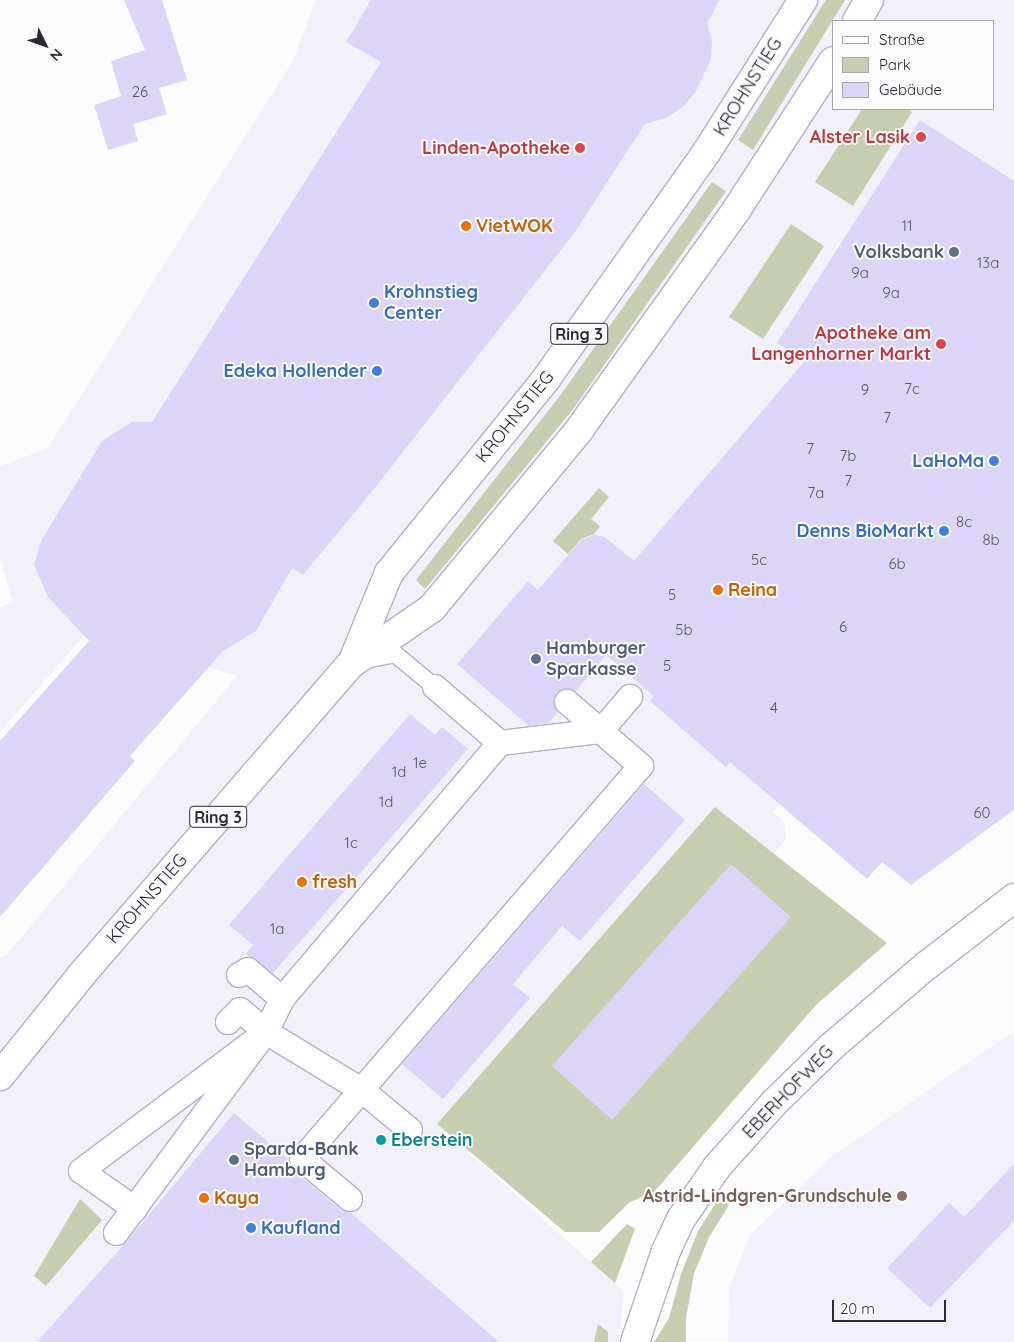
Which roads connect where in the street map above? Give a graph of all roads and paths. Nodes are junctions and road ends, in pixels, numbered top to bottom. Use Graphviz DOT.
graph roads {
  1 [pos="802,0"];
  2 [pos="869,0"];
  3 [pos="857,20"];
  4 [pos="832,63"];
  5 [pos="352,663"];
  6 [pos="435,687"];
  7 [pos="630,697"];
  8 [pos="567,702"];
  9 [pos="601,732"];
  10 [pos="500,744"];
  11 [pos="1014,898"];
  12 [pos="239,975"];
  13 [pos="282,999"];
  14 [pos="228,1022"];
  15 [pos="266,1032"];
  16 [pos="1,1073"];
  17 [pos="363,1091"];
  18 [pos="410,1130"];
  19 [pos="350,1199"];
  20 [pos="135,1209"];
  21 [pos="116,1233"];
  22 [pos="635,1342"];
  1 -- 5 [label="main road, KROHNSTIEG / Ring 3"];
  2 -- 3 [label="main road"];
  4 -- 5 [label="main road, KROHNSTIEG / Ring 3"];
  5 -- 6 [label="lane"];
  5 -- 16 [label="main road, KROHNSTIEG / Ring 3"];
  6 -- 10 [label="street"];
  7 -- 9 [label="street"];
  8 -- 9 [label="street"];
  9 -- 10 [label="street"];
  9 -- 17 [label="street"];
  10 -- 13 [label="street"];
  11 -- 22 [label="main road, EBERHOFWEG"];
  12 -- 13 [label="street"];
  13 -- 15 [label="street"];
  14 -- 15 [label="street"];
  15 -- 17 [label="street"];
  15 -- 20 [label="street"];
  15 -- 20 [label="street"];
  17 -- 18 [label="street"];
  17 -- 19 [label="street"];
  20 -- 21 [label="street"];
}
